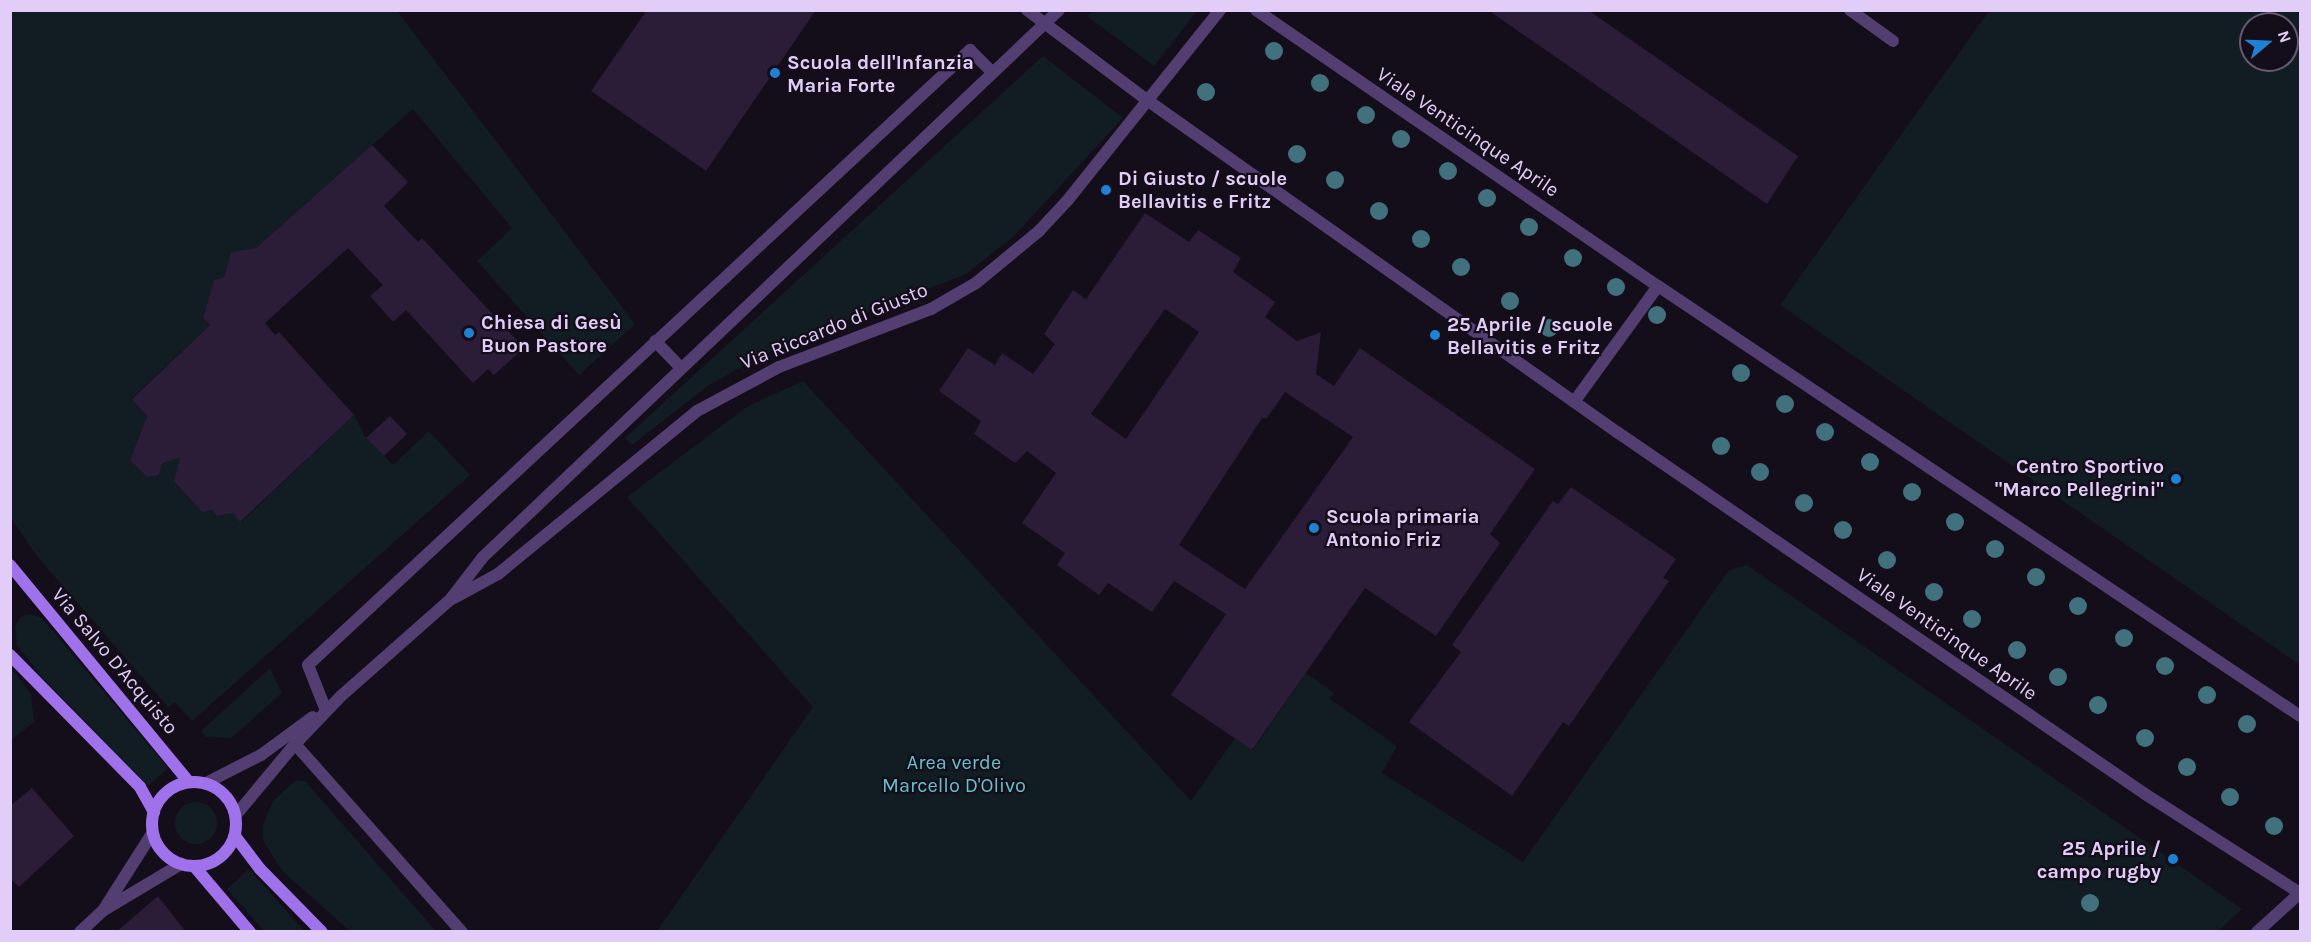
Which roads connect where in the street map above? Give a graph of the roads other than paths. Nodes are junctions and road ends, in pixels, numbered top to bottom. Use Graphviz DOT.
graph roads {
  1 [pos="1027,10"];
  2 [pos="1059,10"];
  3 [pos="1220,10"];
  4 [pos="1256,10"];
  5 [pos="1850,10"];
  6 [pos="1044,24"];
  7 [pos="1893,41"];
  8 [pos="992,72"];
  9 [pos="1147,100"];
  10 [pos="1658,286"];
  11 [pos="655,341"];
  12 [pos="681,368"];
  13 [pos="1574,402"];
  14 [pos="10,565"];
  15 [pos="450,600"];
  16 [pos="10,655"];
  17 [pos="341,696"];
  18 [pos="324,708"];
  19 [pos="2301,716"];
  20 [pos="294,744"];
  21 [pos="189,782"];
  22 [pos="206,783"];
  23 [pos="154,812"];
  24 [pos="236,816"];
  25 [pos="153,832"];
  26 [pos="235,836"];
  27 [pos="188,865"];
  28 [pos="2301,893"];
  29 [pos="104,910"];
  30 [pos="80,932"];
  31 [pos="250,932"];
  32 [pos="322,932"];
  33 [pos="462,932"];
  34 [pos="2258,932"];
  1 -- 6 [label="street"];
  2 -- 6 [label="street, Via Riccardo di Giusto"];
  3 -- 9 [label="street, Via Riccardo di Giusto"];
  4 -- 10 [label="street, Viale Venticinque Aprile"];
  5 -- 7 [label="street"];
  6 -- 8 [label="street, Via Riccardo di Giusto"];
  6 -- 9 [label="street"];
  8 -- 11 [label="street"];
  8 -- 12 [label="street, Via Riccardo di Giusto"];
  9 -- 13 [label="street, Viale Venticinque Aprile"];
  9 -- 15 [label="street, Via Riccardo di Giusto"];
  10 -- 13 [label="street"];
  10 -- 19 [label="street, Viale Venticinque Aprile"];
  11 -- 12 [label="street"];
  11 -- 18 [label="street"];
  12 -- 15 [label="street, Via Riccardo di Giusto"];
  13 -- 28 [label="street, Viale Venticinque Aprile"];
  14 -- 21 [label="street, Via Salvo D'Acquisto"];
  15 -- 17 [label="street, Via Riccardo di Giusto"];
  16 -- 23 [label="street"];
  17 -- 18 [label="street, Via Riccardo di Giusto"];
  17 -- 20 [label="street, Via Riccardo di Giusto"];
  18 -- 22 [label="street, Via Riccardo di Giusto"];
  20 -- 24 [label="street, Via Riccardo di Giusto"];
  20 -- 33 [label="street"];
  21 -- 22 [label="street"];
  21 -- 23 [label="street"];
  22 -- 24 [label="street"];
  23 -- 25 [label="street"];
  24 -- 26 [label="street"];
  25 -- 27 [label="street"];
  25 -- 29 [label="street"];
  26 -- 27 [label="street"];
  26 -- 32 [label="street"];
  27 -- 29 [label="street"];
  27 -- 31 [label="street"];
  28 -- 34 [label="street"];
  29 -- 30 [label="street"];
}
